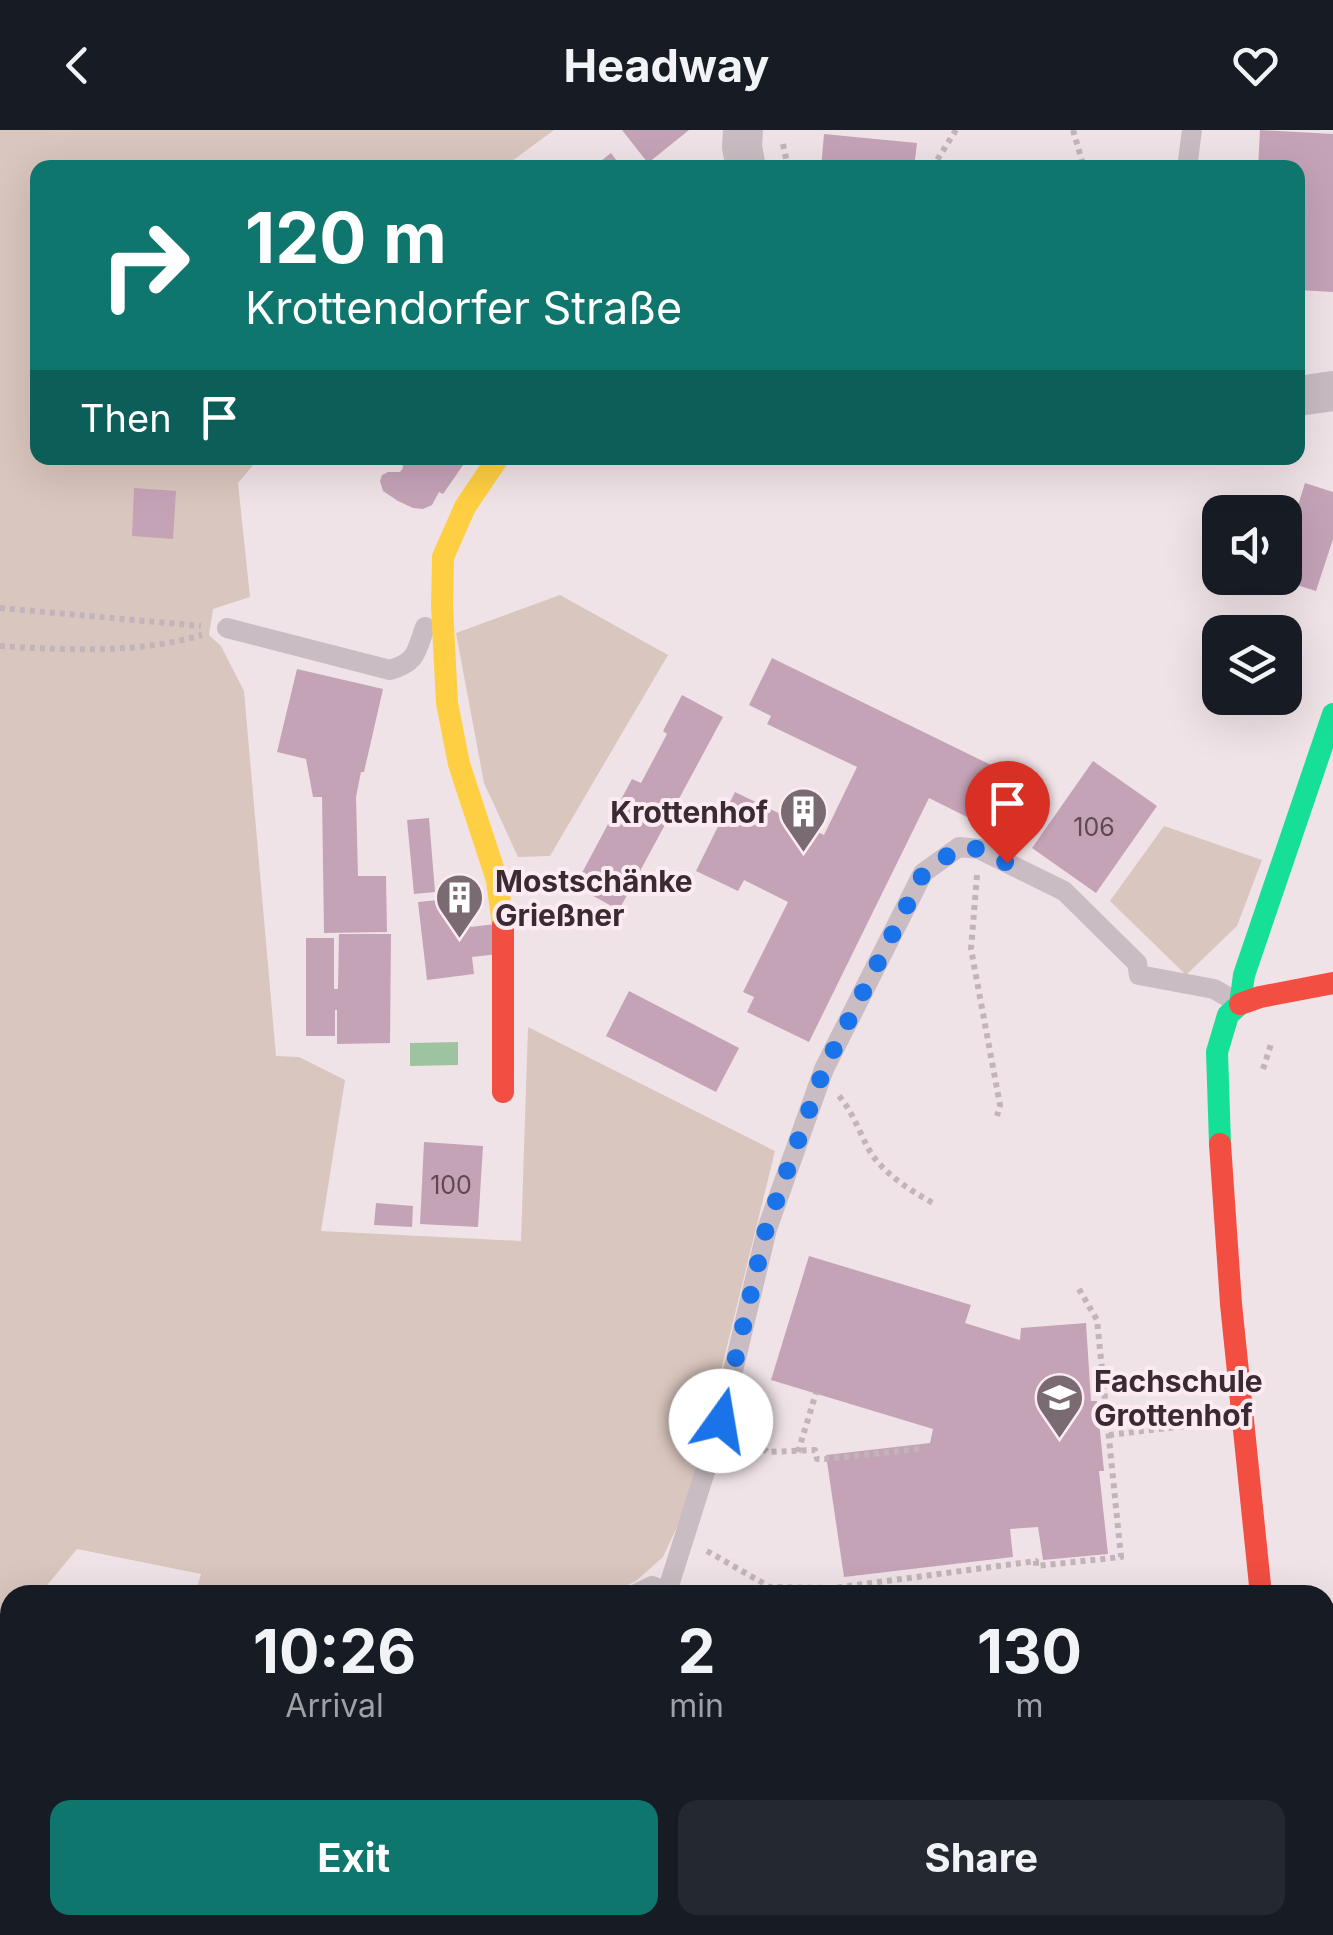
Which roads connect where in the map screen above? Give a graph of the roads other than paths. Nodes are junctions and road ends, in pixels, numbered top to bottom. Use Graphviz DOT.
graph roads {
  1 [pos="743,130"];
  2 [pos="1192,130"];
  3 [pos="744,160"];
  4 [pos="1187,160"];
  5 [pos="1333,391"];
  6 [pos="1305,395"];
  7 [pos="493,465"];
  8 [pos="442,606"];
  9 [pos="227,628"];
  10 [pos="1333,714"];
  11 [pos="1333,982"];
  12 [pos="1240,1004"];
  13 [pos="503,1092"];
  14 [pos="669,1585"];
  15 [pos="1260,1585"];
  1 -- 3 [label="street"];
  2 -- 4 [label="lane"];
  5 -- 6 [label="street"];
  7 -- 8 [label="street"];
  8 -- 9 [label="lane"];
  8 -- 13 [label="street"];
  10 -- 12 [label="street"];
  11 -- 12 [label="street"];
  12 -- 14 [label="lane"];
  12 -- 15 [label="street"];
}
